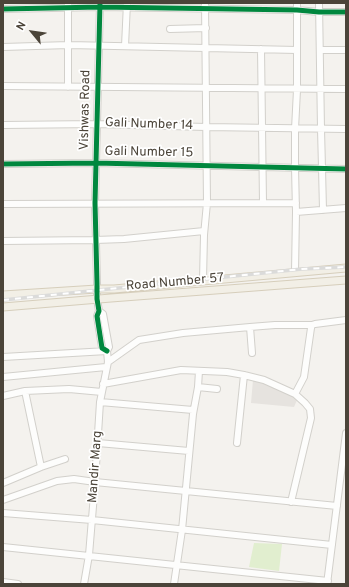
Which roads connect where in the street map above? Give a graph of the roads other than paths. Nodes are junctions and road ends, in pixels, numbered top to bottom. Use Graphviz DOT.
graph roads {
  1 [pos="319,3"];
  2 [pos="100,5"];
  3 [pos="127,5"];
  4 [pos="68,6"];
  5 [pos="205,6"];
  6 [pos="264,6"];
  7 [pos="297,6"];
  8 [pos="3,9"];
  9 [pos="319,12"];
  10 [pos="346,12"];
  11 [pos="206,28"];
  12 [pos="170,29"];
  13 [pos="68,45"];
  14 [pos="99,46"];
  15 [pos="125,46"];
  16 [pos="3,47"];
  17 [pos="206,48"];
  18 [pos="261,49"];
  19 [pos="297,50"];
  20 [pos="320,50"];
  21 [pos="346,50"];
  22 [pos="3,86"];
  23 [pos="68,87"];
  24 [pos="98,87"];
  25 [pos="206,88"];
  26 [pos="261,89"];
  27 [pos="346,89"];
  28 [pos="297,90"];
  29 [pos="320,90"];
  30 [pos="97,124"];
  31 [pos="3,125"];
  32 [pos="206,127"];
  33 [pos="262,128"];
  34 [pos="295,129"];
  35 [pos="321,129"];
  36 [pos="346,130"];
  37 [pos="96,163"];
  38 [pos="3,164"];
  39 [pos="207,165"];
  40 [pos="263,167"];
  41 [pos="294,167"];
  42 [pos="322,168"];
  43 [pos="346,169"];
  44 [pos="207,202"];
  45 [pos="95,203"];
  46 [pos="263,203"];
  47 [pos="296,203"];
  48 [pos="3,204"];
  49 [pos="346,208"];
  50 [pos="323,210"];
  51 [pos="296,212"];
  52 [pos="204,233"];
  53 [pos="95,240"];
  54 [pos="3,241"];
  55 [pos="346,268"];
  56 [pos="295,272"];
  57 [pos="203,280"];
  58 [pos="346,280"];
  59 [pos="96,289"];
  60 [pos="3,295"];
  61 [pos="96,299"];
  62 [pos="3,307"];
  63 [pos="346,320"];
  64 [pos="312,325"];
  65 [pos="250,327"];
  66 [pos="106,351"];
  67 [pos="252,353"];
  68 [pos="3,357"];
  69 [pos="107,364"];
  70 [pos="199,371"];
  71 [pos="244,375"];
  72 [pos="3,377"];
  73 [pos="103,384"];
  74 [pos="198,388"];
  75 [pos="217,389"];
  76 [pos="25,391"];
  77 [pos="102,392"];
  78 [pos="295,394"];
  79 [pos="3,396"];
  80 [pos="100,402"];
  81 [pos="193,410"];
  82 [pos="346,435"];
  83 [pos="98,443"];
  84 [pos="237,443"];
  85 [pos="189,451"];
  86 [pos="65,459"];
  87 [pos="41,467"];
  88 [pos="3,482"];
  89 [pos="95,482"];
  90 [pos="185,491"];
  91 [pos="3,500"];
  92 [pos="291,502"];
  93 [pos="337,506"];
  94 [pos="3,513"];
  95 [pos="92,520"];
  96 [pos="182,530"];
  97 [pos="332,545"];
  98 [pos="3,548"];
  99 [pos="89,556"];
  100 [pos="177,565"];
  101 [pos="3,582"];
  102 [pos="327,583"];
  103 [pos="18,584"];
  104 [pos="84,584"];
  105 [pos="174,584"];
  1 -- 9 [label="street"];
  2 -- 3 [label="street"];
  2 -- 4 [label="street"];
  2 -- 14 [label="street, Vishwas Road"];
  3 -- 5 [label="street"];
  3 -- 15 [label="street"];
  4 -- 8 [label="street"];
  4 -- 13 [label="street"];
  5 -- 6 [label="street"];
  5 -- 11 [label="street"];
  6 -- 7 [label="street"];
  7 -- 9 [label="street"];
  7 -- 19 [label="street"];
  9 -- 10 [label="street"];
  9 -- 20 [label="street"];
  11 -- 12 [label="street"];
  11 -- 17 [label="street"];
  13 -- 14 [label="street"];
  13 -- 16 [label="street"];
  13 -- 23 [label="street"];
  14 -- 15 [label="street"];
  14 -- 24 [label="street, Vishwas Road"];
  15 -- 17 [label="street"];
  17 -- 18 [label="street"];
  17 -- 25 [label="street"];
  18 -- 19 [label="street"];
  18 -- 26 [label="street"];
  19 -- 28 [label="street"];
  20 -- 21 [label="street"];
  20 -- 29 [label="street"];
  22 -- 23 [label="street"];
  23 -- 24 [label="street"];
  24 -- 25 [label="street"];
  24 -- 30 [label="street, Vishwas Road"];
  25 -- 26 [label="street"];
  25 -- 32 [label="street"];
  26 -- 28 [label="street"];
  26 -- 33 [label="street"];
  27 -- 29 [label="street"];
  28 -- 29 [label="street"];
  28 -- 34 [label="street"];
  29 -- 35 [label="street"];
  30 -- 31 [label="street, Gali Number 14"];
  30 -- 32 [label="street, Gali Number 14"];
  30 -- 37 [label="street, Vishwas Road"];
  32 -- 33 [label="street, Gali Number 14"];
  32 -- 39 [label="street"];
  33 -- 34 [label="street, Gali Number 14"];
  33 -- 40 [label="street"];
  34 -- 35 [label="street, Gali Number 14"];
  34 -- 41 [label="street"];
  35 -- 36 [label="street, Gali Number 14"];
  35 -- 42 [label="street"];
  37 -- 38 [label="street, Gali Number 15"];
  37 -- 39 [label="street, Gali Number 15"];
  37 -- 45 [label="street, Vishwas Road"];
  39 -- 40 [label="street, Gali Number 15"];
  39 -- 44 [label="street"];
  40 -- 41 [label="street, Gali Number 15"];
  40 -- 46 [label="street"];
  41 -- 42 [label="street, Gali Number 15"];
  41 -- 47 [label="street"];
  42 -- 43 [label="street, Gali Number 15"];
  42 -- 50 [label="street"];
  44 -- 45 [label="street"];
  44 -- 46 [label="street"];
  44 -- 52 [label="street"];
  45 -- 48 [label="street"];
  45 -- 53 [label="street, Vishwas Road"];
  46 -- 47 [label="street"];
  47 -- 51 [label="street"];
  49 -- 50 [label="street"];
  50 -- 51 [label="street"];
  51 -- 56 [label="street"];
  52 -- 53 [label="street"];
  52 -- 57 [label="street"];
  53 -- 54 [label="street"];
  53 -- 59 [label="street, Vishwas Road"];
  55 -- 56 [label="main road, Road Number 57"];
  56 -- 57 [label="main road, Road Number 57"];
  57 -- 59 [label="main road, Road Number 57"];
  58 -- 61 [label="main road, Road Number 57"];
  59 -- 60 [label="main road, Road Number 57"];
  59 -- 61 [label="street, Vishwas Road"];
  61 -- 62 [label="main road, Road Number 57"];
  61 -- 66 [label="street, Mandir Marg"];
  63 -- 64 [label="street"];
  64 -- 65 [label="street"];
  64 -- 78 [label="street"];
  65 -- 67 [label="street"];
  65 -- 69 [label="street"];
  66 -- 68 [label="street"];
  66 -- 69 [label="street, Mandir Marg"];
  69 -- 72 [label="street"];
  69 -- 73 [label="street, Mandir Marg"];
  70 -- 71 [label="street"];
  70 -- 73 [label="street"];
  70 -- 74 [label="street"];
  71 -- 78 [label="street"];
  71 -- 84 [label="street"];
  73 -- 77 [label="street, Mandir Marg"];
  74 -- 75 [label="street"];
  74 -- 81 [label="street"];
  76 -- 77 [label="street"];
  76 -- 79 [label="street"];
  76 -- 87 [label="street"];
  77 -- 80 [label="street, Mandir Marg"];
  78 -- 92 [label="street"];
  80 -- 81 [label="street"];
  80 -- 83 [label="street, Mandir Marg"];
  81 -- 85 [label="street"];
  82 -- 93 [label="street"];
  83 -- 85 [label="street"];
  83 -- 89 [label="street, Mandir Marg"];
  85 -- 90 [label="street"];
  86 -- 87 [label="street"];
  87 -- 88 [label="street"];
  89 -- 90 [label="street"];
  89 -- 91 [label="street"];
  89 -- 95 [label="street, Mandir Marg"];
  90 -- 92 [label="street"];
  90 -- 96 [label="street"];
  92 -- 93 [label="street"];
  93 -- 97 [label="street"];
  94 -- 95 [label="street"];
  95 -- 96 [label="street"];
  95 -- 99 [label="street, Mandir Marg"];
  96 -- 97 [label="street"];
  96 -- 100 [label="street"];
  97 -- 102 [label="street"];
  98 -- 99 [label="street"];
  99 -- 100 [label="street"];
  99 -- 104 [label="street, Mandir Marg"];
  100 -- 102 [label="street"];
  100 -- 105 [label="street"];
  101 -- 103 [label="street"];
}
